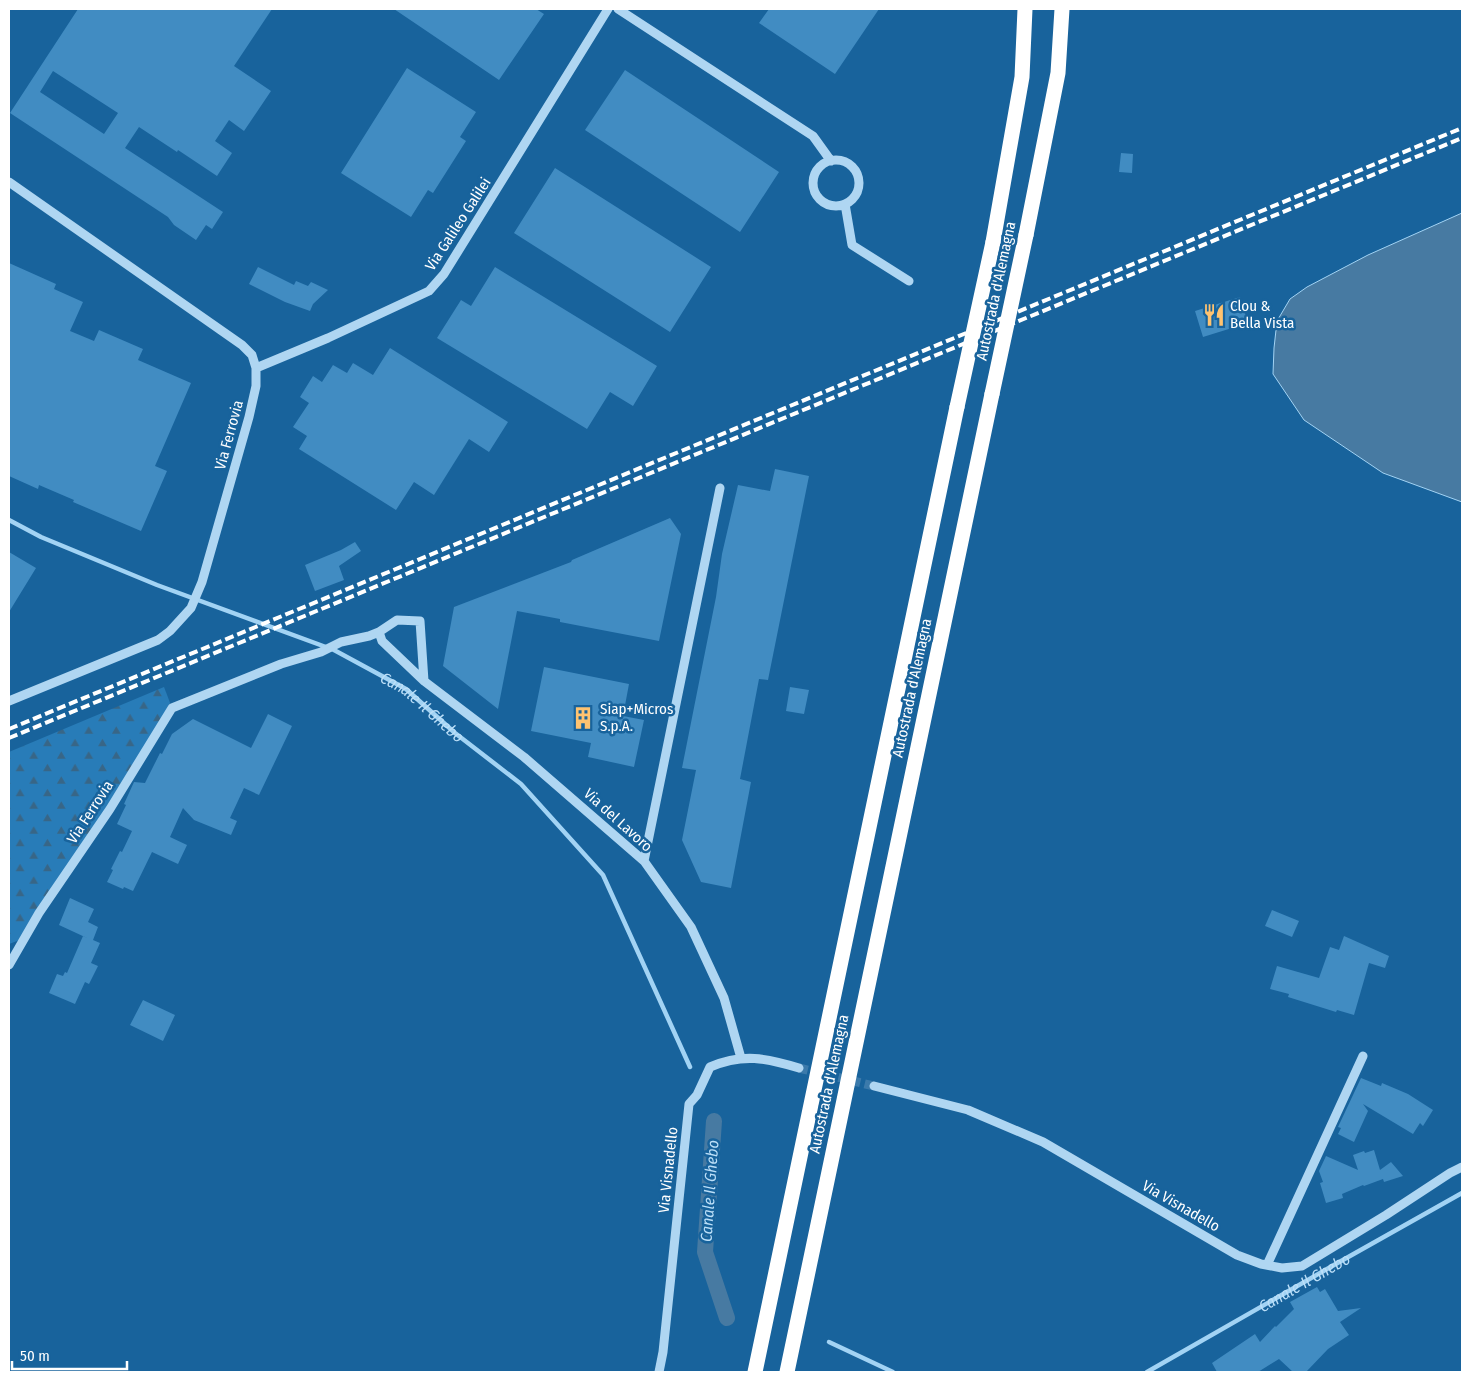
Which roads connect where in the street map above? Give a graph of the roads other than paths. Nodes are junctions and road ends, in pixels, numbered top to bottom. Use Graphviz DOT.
graph roads {
  1 [pos="608,9"];
  2 [pos="618,9"];
  3 [pos="1025,9"];
  4 [pos="1062,9"];
  5 [pos="831,161"];
  6 [pos="9,182"];
  7 [pos="845,204"];
  8 [pos="909,282"];
  9 [pos="256,368"];
  10 [pos="720,488"];
  11 [pos="379,632"];
  12 [pos="424,681"];
  13 [pos="9,701"];
  14 [pos="644,861"];
  15 [pos="9,965"];
  16 [pos="1363,1056"];
  17 [pos="741,1058"];
  18 [pos="800,1068"];
  19 [pos="874,1086"];
  20 [pos="1462,1166"];
  21 [pos="1267,1265"];
  22 [pos="659,1372"];
  23 [pos="755,1372"];
  24 [pos="787,1372"];
  1 -- 9 [label="street, Via Galileo Galilei"];
  2 -- 5 [label="street"];
  3 -- 23 [label="highway, Autostrada d'Alemagna, bridge"];
  4 -- 24 [label="highway, Autostrada d'Alemagna, bridge"];
  5 -- 7 [label="street"];
  5 -- 7 [label="street"];
  6 -- 9 [label="street"];
  7 -- 8 [label="street"];
  9 -- 13 [label="street, Via Ferrovia"];
  10 -- 14 [label="street"];
  11 -- 12 [label="street, Via del Lavoro"];
  11 -- 12 [label="street"];
  11 -- 15 [label="street, Via Ferrovia"];
  12 -- 14 [label="street, Via del Lavoro"];
  14 -- 17 [label="street, Via del Lavoro"];
  16 -- 21 [label="street"];
  17 -- 18 [label="street, Via Visnadello"];
  17 -- 22 [label="street, Via Visnadello"];
  19 -- 21 [label="street, Via Visnadello"];
  20 -- 21 [label="street, Via Visnadello"];
}
